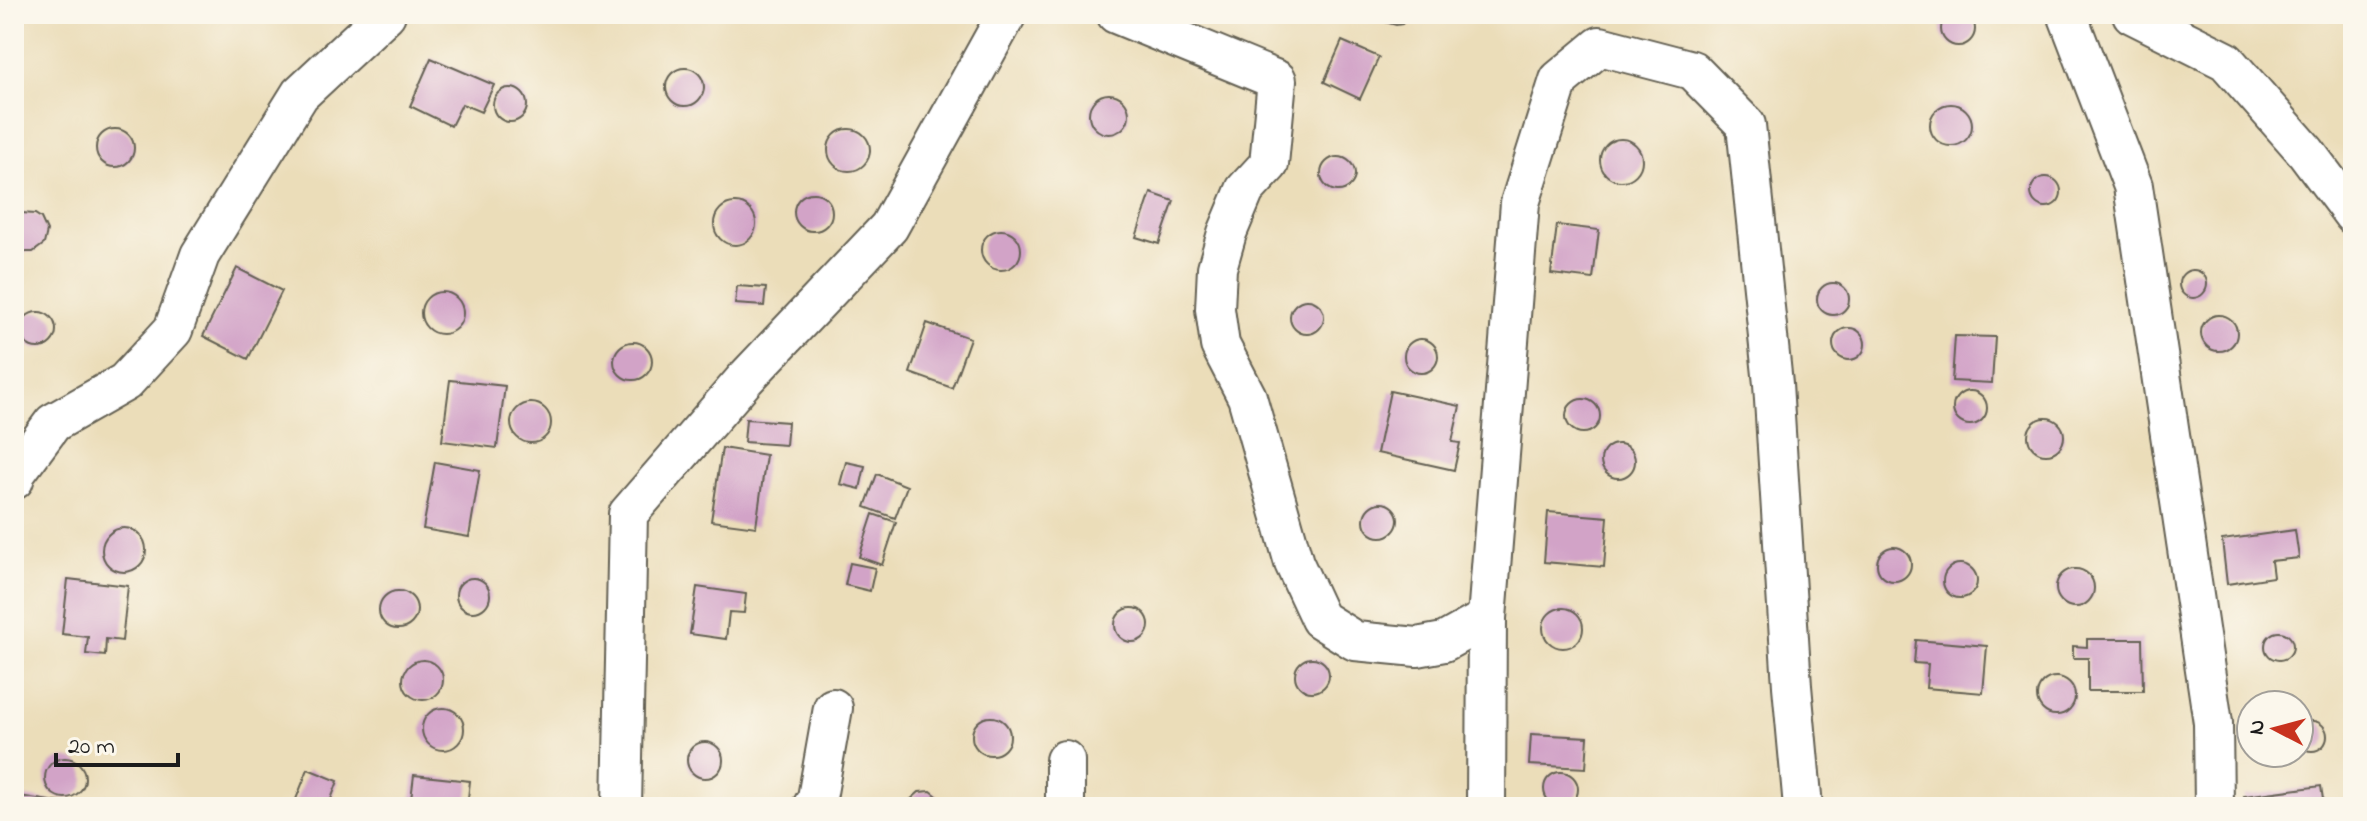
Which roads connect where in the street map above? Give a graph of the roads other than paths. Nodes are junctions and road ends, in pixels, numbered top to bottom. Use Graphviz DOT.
graph roads {
  1 [pos="386,14"];
  2 [pos="1007,14"];
  3 [pos="1116,14"];
  4 [pos="2067,14"];
  5 [pos="2132,14"];
  6 [pos="2353,215"];
  7 [pos="14,480"];
  8 [pos="1487,618"];
  9 [pos="833,708"];
  10 [pos="1065,760"];
  11 [pos="622,807"];
  12 [pos="812,807"];
  13 [pos="1065,807"];
  14 [pos="1486,807"];
  15 [pos="1803,807"];
  16 [pos="2214,807"];
  1 -- 7 [label="street"];
  2 -- 11 [label="street"];
  3 -- 8 [label="street"];
  4 -- 16 [label="street"];
  5 -- 6 [label="street"];
  8 -- 14 [label="street"];
  8 -- 15 [label="street"];
  9 -- 12 [label="street"];
  10 -- 13 [label="street"];
}
